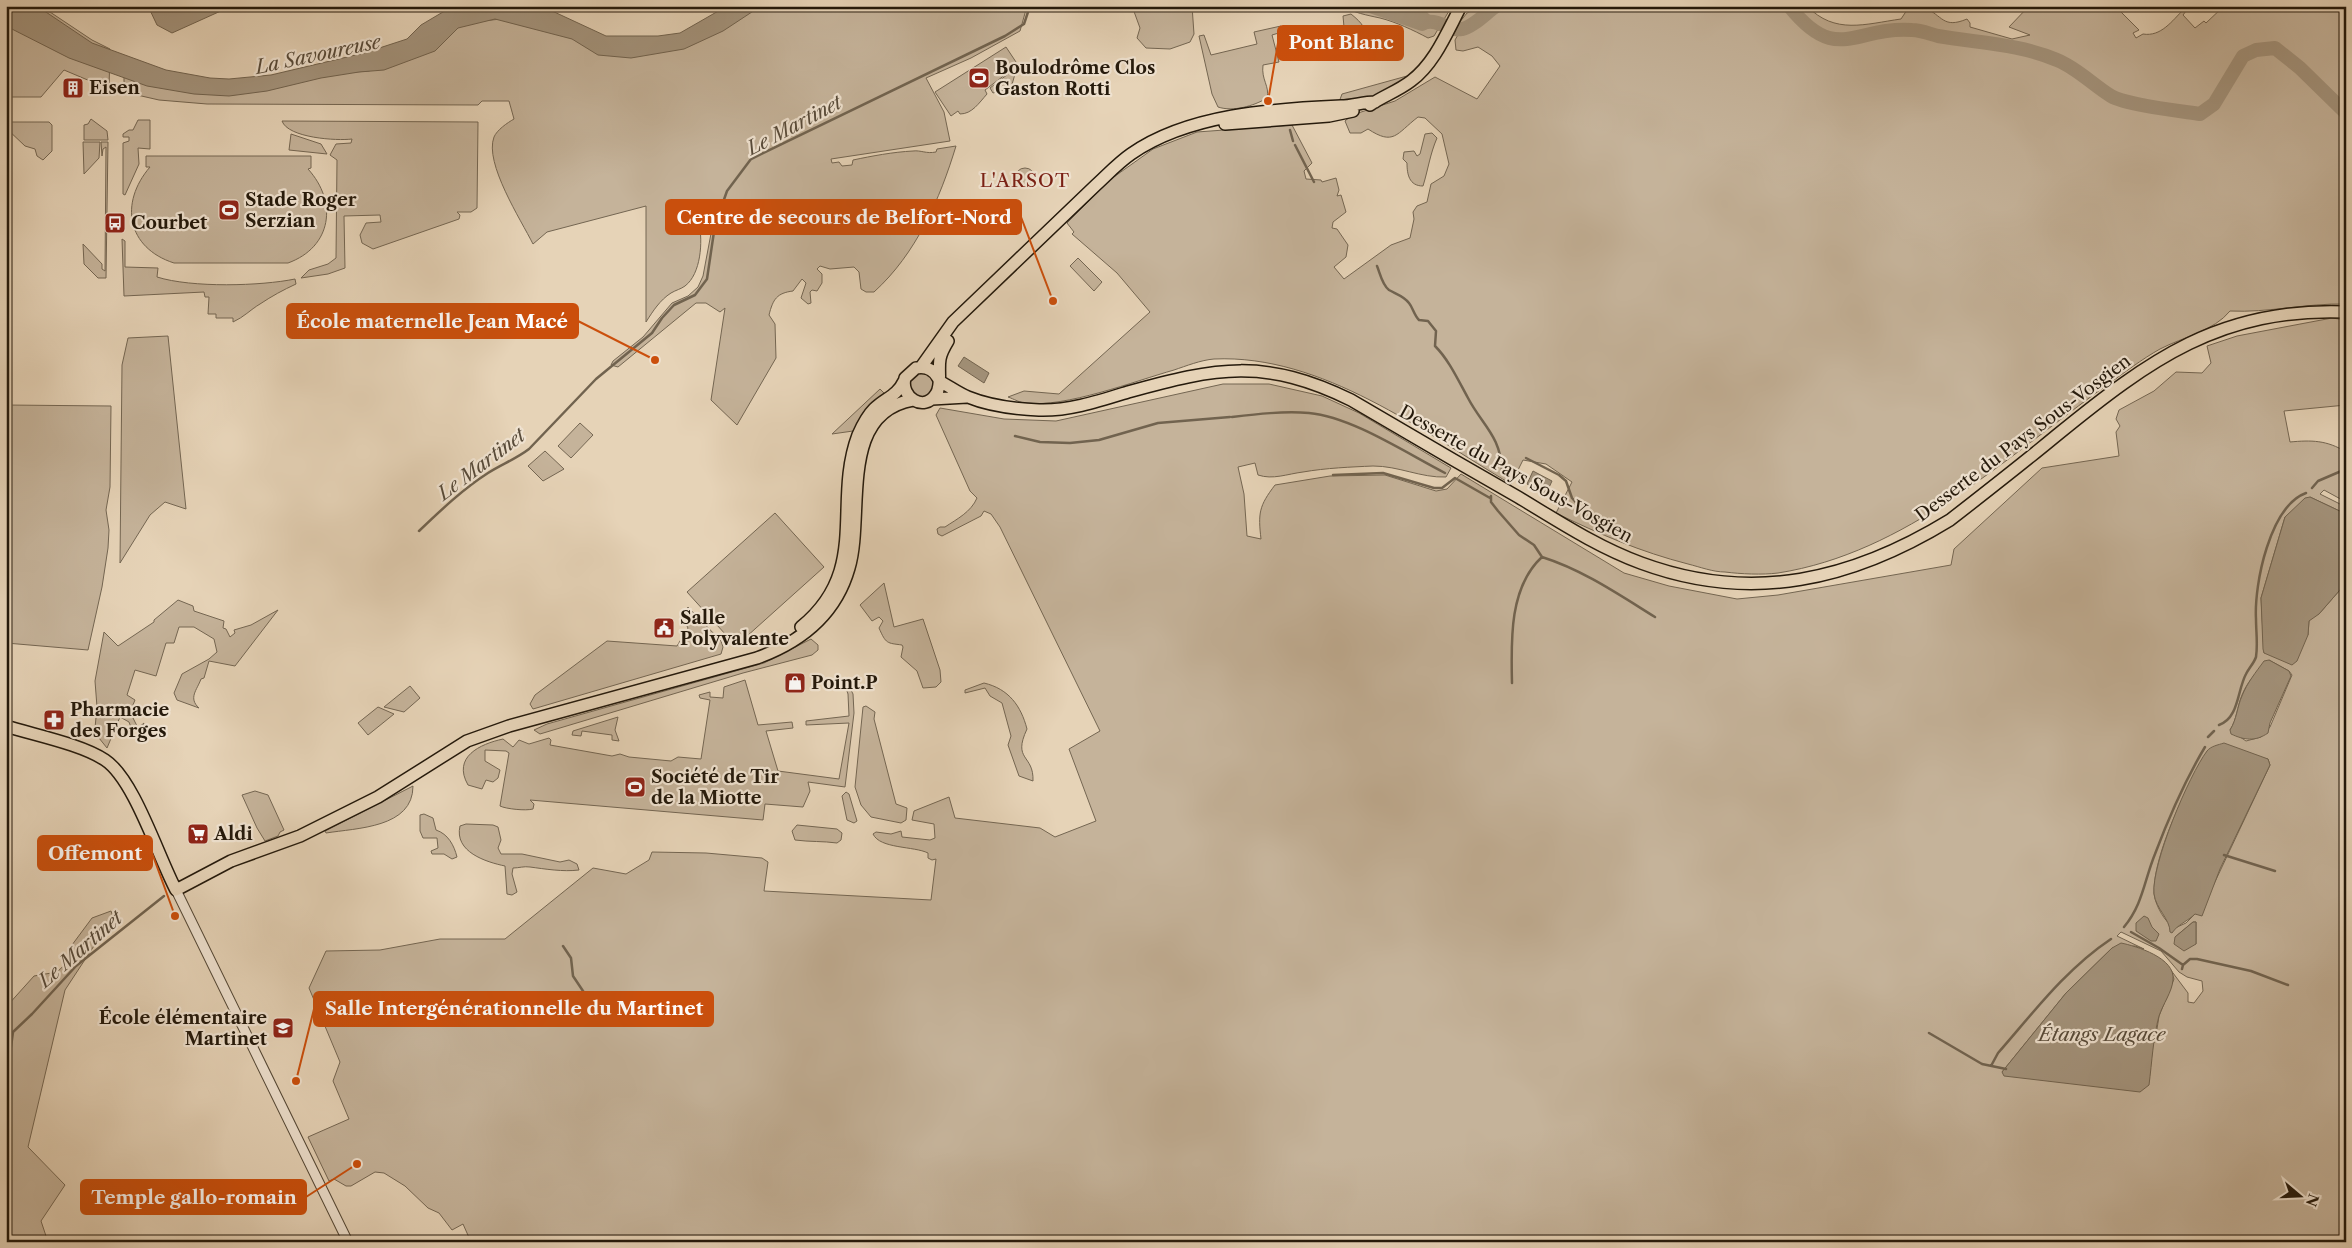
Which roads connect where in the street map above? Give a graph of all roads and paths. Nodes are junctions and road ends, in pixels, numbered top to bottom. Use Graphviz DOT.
graph roads {
  1 [pos="1459,10"];
  2 [pos="2346,312"];
  3 [pos="962,315"];
  4 [pos="921,367"];
  5 [pos="938,380"];
  6 [pos="904,381"];
  7 [pos="967,397"];
  8 [pos="932,398"];
  9 [pos="913,400"];
  10 [pos="719,667"];
  11 [pos="6,726"];
  12 [pos="176,890"];
  13 [pos="348,1242"];
  1 -- 3 [label="main road"];
  2 -- 7 [label="main road, Desserte du Pays Sous-Vosgien"];
  3 -- 4 [label="main road"];
  3 -- 5 [label="main road"];
  4 -- 5 [label="main road"];
  4 -- 6 [label="main road"];
  5 -- 7 [label="main road, Desserte du Pays Sous-Vosgien"];
  5 -- 8 [label="main road"];
  6 -- 9 [label="main road"];
  6 -- 10 [label="main road"];
  7 -- 8 [label="main road"];
  8 -- 9 [label="main road"];
  9 -- 10 [label="main road"];
  10 -- 12 [label="main road"];
  11 -- 12 [label="main road"];
  12 -- 13 [label="street"];
}
